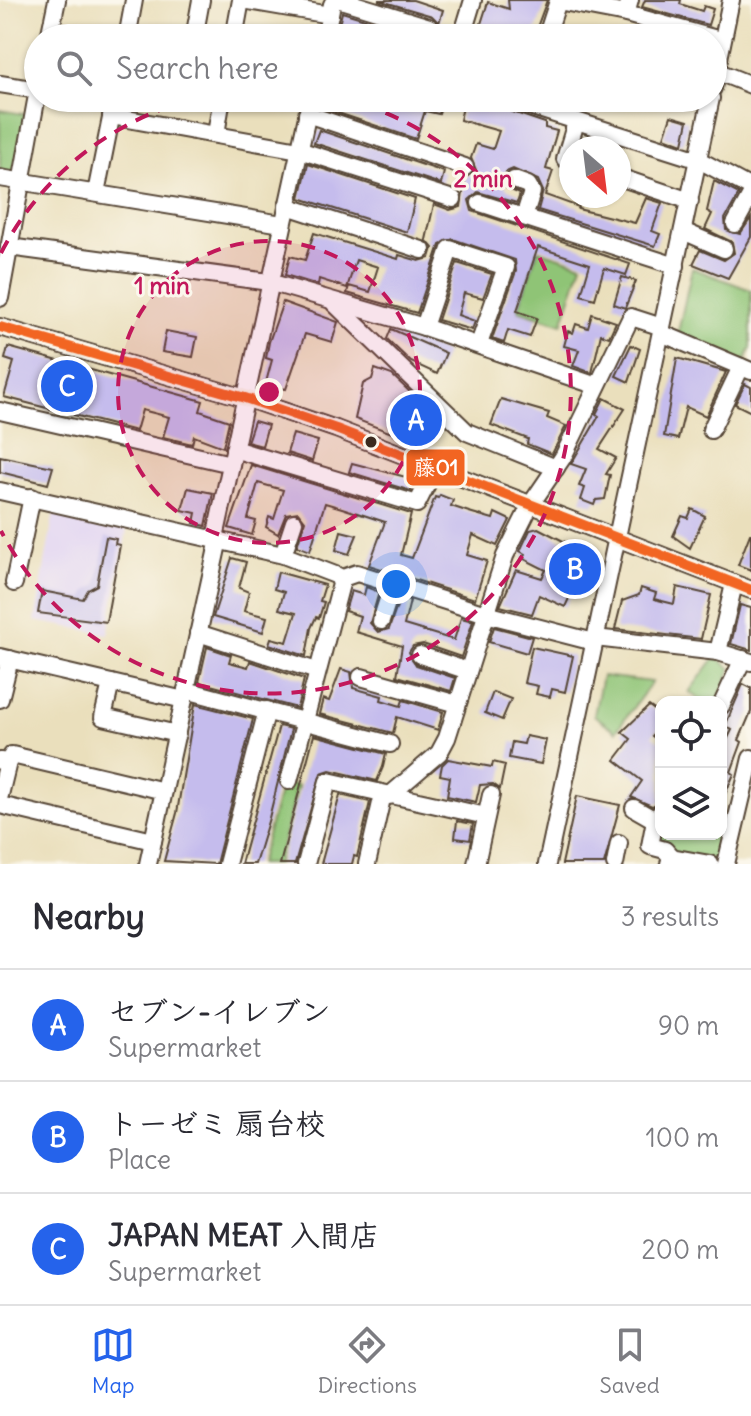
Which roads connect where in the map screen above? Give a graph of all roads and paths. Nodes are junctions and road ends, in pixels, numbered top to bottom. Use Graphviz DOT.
graph roads {
  1 [pos="57,0"];
  2 [pos="134,0"];
  3 [pos="201,0"];
  4 [pos="242,0"];
  5 [pos="341,0"];
  6 [pos="473,0"];
  7 [pos="731,0"];
  8 [pos="576,2"];
  9 [pos="628,7"];
  10 [pos="331,8"];
  11 [pos="52,24"];
  12 [pos="130,24"];
  13 [pos="197,24"];
  14 [pos="237,24"];
  15 [pos="419,24"];
  16 [pos="466,24"];
  17 [pos="551,24"];
  18 [pos="675,24"];
  19 [pos="722,24"];
  20 [pos="727,75"];
  21 [pos="0,84"];
  22 [pos="751,85"];
  23 [pos="24,88"];
  24 [pos="34,112"];
  25 [pos="112,112"];
  26 [pos="220,112"];
  27 [pos="308,112"];
  28 [pos="324,112"];
  29 [pos="552,112"];
  30 [pos="708,112"];
  31 [pos="111,116"];
  32 [pos="576,122"];
  33 [pos="216,134"];
  34 [pos="572,136"];
  35 [pos="299,150"];
  36 [pos="699,160"];
  37 [pos="465,167"];
  38 [pos="0,178"];
  39 [pos="514,180"];
  40 [pos="20,181"];
  41 [pos="631,181"];
  42 [pos="751,188"];
  43 [pos="96,193"];
  44 [pos="751,195"];
  45 [pos="453,199"];
  46 [pos="690,201"];
  47 [pos="480,203"];
  48 [pos="287,206"];
  49 [pos="524,217"];
  50 [pos="282,224"];
  51 [pos="735,224"];
  52 [pos="683,231"];
  53 [pos="9,247"];
  54 [pos="724,249"];
  55 [pos="422,250"];
  56 [pos="676,266"];
  57 [pos="269,282"];
  58 [pos="0,298"];
  59 [pos="333,302"];
  60 [pos="0,327"];
  61 [pos="424,327"];
  62 [pos="662,330"];
  63 [pos="479,344"];
  64 [pos="746,369"];
  65 [pos="597,386"];
  66 [pos="245,398"];
  67 [pos="0,411"];
  68 [pos="711,430"];
  69 [pos="232,456"];
  70 [pos="436,466"];
  71 [pos="556,468"];
  72 [pos="0,491"];
  73 [pos="32,497"];
  74 [pos="531,504"];
  75 [pos="294,522"];
  76 [pos="617,537"];
  77 [pos="217,538"];
  78 [pos="283,555"];
  79 [pos="340,579"];
  80 [pos="14,583"];
  81 [pos="393,584"];
  82 [pos="734,584"];
  83 [pos="751,590"];
  84 [pos="486,614"];
  85 [pos="381,621"];
  86 [pos="198,633"];
  87 [pos="595,640"];
  88 [pos="718,652"];
  89 [pos="420,655"];
  90 [pos="5,658"];
  91 [pos="747,660"];
  92 [pos="317,671"];
  93 [pos="468,671"];
  94 [pos="361,677"];
  95 [pos="111,683"];
  96 [pos="185,695"];
  97 [pos="727,696"];
  98 [pos="0,699"];
  99 [pos="457,704"];
  100 [pos="267,710"];
  101 [pos="304,721"];
  102 [pos="177,734"];
  103 [pos="390,744"];
  104 [pos="751,758"];
  105 [pos="4,762"];
  106 [pos="289,781"];
  107 [pos="164,791"];
  108 [pos="0,795"];
  109 [pos="386,795"];
  110 [pos="491,795"];
  111 [pos="0,805"];
  112 [pos="634,808"];
  113 [pos="655,815"];
  114 [pos="486,816"];
  115 [pos="655,827"];
  116 [pos="153,841"];
  117 [pos="619,843"];
  118 [pos="670,860"];
  119 [pos="148,864"];
  120 [pos="227,864"];
  121 [pos="306,864"];
  122 [pos="367,864"];
  123 [pos="476,864"];
  124 [pos="547,864"];
  125 [pos="615,864"];
  126 [pos="710,864"];
  127 [pos="726,864"];
  1 -- 11 [label="street"];
  2 -- 12 [label="street"];
  3 -- 13 [label="street"];
  4 -- 10 [label="street"];
  4 -- 14 [label="street"];
  5 -- 15 [label="street"];
  6 -- 16 [label="street"];
  7 -- 19 [label="street"];
  8 -- 9 [label="street"];
  8 -- 17 [label="street"];
  9 -- 18 [label="street"];
  20 -- 22 [label="street"];
  21 -- 23 [label="street"];
  24 -- 40 [label="street"];
  25 -- 31 [label="street"];
  26 -- 33 [label="street"];
  27 -- 35 [label="street"];
  28 -- 37 [label="street"];
  29 -- 32 [label="street"];
  30 -- 36 [label="street"];
  31 -- 33 [label="street"];
  31 -- 43 [label="street"];
  32 -- 34 [label="street"];
  32 -- 36 [label="street"];
  33 -- 35 [label="street"];
  35 -- 45 [label="street"];
  35 -- 48 [label="street"];
  36 -- 42 [label="street"];
  36 -- 46 [label="street"];
  38 -- 40 [label="street"];
  39 -- 49 [label="street"];
  40 -- 43 [label="street"];
  40 -- 53 [label="street"];
  41 -- 46 [label="street"];
  43 -- 50 [label="street"];
  44 -- 51 [label="street"];
  46 -- 52 [label="street"];
  47 -- 49 [label="street"];
  48 -- 50 [label="street"];
  48 -- 55 [label="street"];
  49 -- 56 [label="street"];
  50 -- 57 [label="street"];
  52 -- 54 [label="street"];
  52 -- 56 [label="street"];
  53 -- 57 [label="street"];
  53 -- 58 [label="street"];
  56 -- 62 [label="street"];
  57 -- 59 [label="street"];
  57 -- 66 [label="street"];
  59 -- 61 [label="street"];
  59 -- 71 [label="street"];
  60 -- 66 [label="street"];
  61 -- 63 [label="street"];
  61 -- 63 [label="street"];
  62 -- 64 [label="street"];
  62 -- 65 [label="street"];
  62 -- 76 [label="street"];
  63 -- 65 [label="street"];
  64 -- 68 [label="street"];
  65 -- 71 [label="street"];
  66 -- 69 [label="street"];
  66 -- 70 [label="street"];
  67 -- 69 [label="street"];
  69 -- 70 [label="street"];
  69 -- 77 [label="street"];
  70 -- 74 [label="street"];
  71 -- 74 [label="street"];
  72 -- 73 [label="street"];
  73 -- 77 [label="street"];
  73 -- 80 [label="street"];
  74 -- 76 [label="street"];
  74 -- 84 [label="street"];
  75 -- 78 [label="street"];
  76 -- 82 [label="street"];
  76 -- 87 [label="street"];
  77 -- 78 [label="street"];
  77 -- 86 [label="street"];
  78 -- 79 [label="street"];
  79 -- 81 [label="street"];
  79 -- 92 [label="street"];
  81 -- 84 [label="street"];
  81 -- 85 [label="street"];
  82 -- 83 [label="street"];
  82 -- 88 [label="street"];
  84 -- 87 [label="street"];
  84 -- 93 [label="street"];
  86 -- 92 [label="street"];
  86 -- 96 [label="street"];
  87 -- 88 [label="street"];
  87 -- 124 [label="street"];
  88 -- 91 [label="street"];
  89 -- 93 [label="street"];
  90 -- 95 [label="street"];
  90 -- 98 [label="street"];
  91 -- 97 [label="street"];
  92 -- 101 [label="street"];
  93 -- 99 [label="street"];
  94 -- 99 [label="street"];
  95 -- 96 [label="street"];
  95 -- 102 [label="street"];
  96 -- 100 [label="street"];
  96 -- 102 [label="street"];
  99 -- 109 [label="street"];
  100 -- 101 [label="street"];
  100 -- 120 [label="street"];
  101 -- 103 [label="street"];
  101 -- 106 [label="street"];
  102 -- 107 [label="street"];
  104 -- 127 [label="street"];
  105 -- 107 [label="street"];
  105 -- 108 [label="street"];
  107 -- 116 [label="street"];
  109 -- 114 [label="street"];
  109 -- 121 [label="street"];
  109 -- 122 [label="street"];
  110 -- 114 [label="street"];
  111 -- 116 [label="street"];
  112 -- 113 [label="street"];
  114 -- 123 [label="street"];
  115 -- 118 [label="street"];
  116 -- 119 [label="street"];
  117 -- 125 [label="street"];
  118 -- 126 [label="street"];
}
